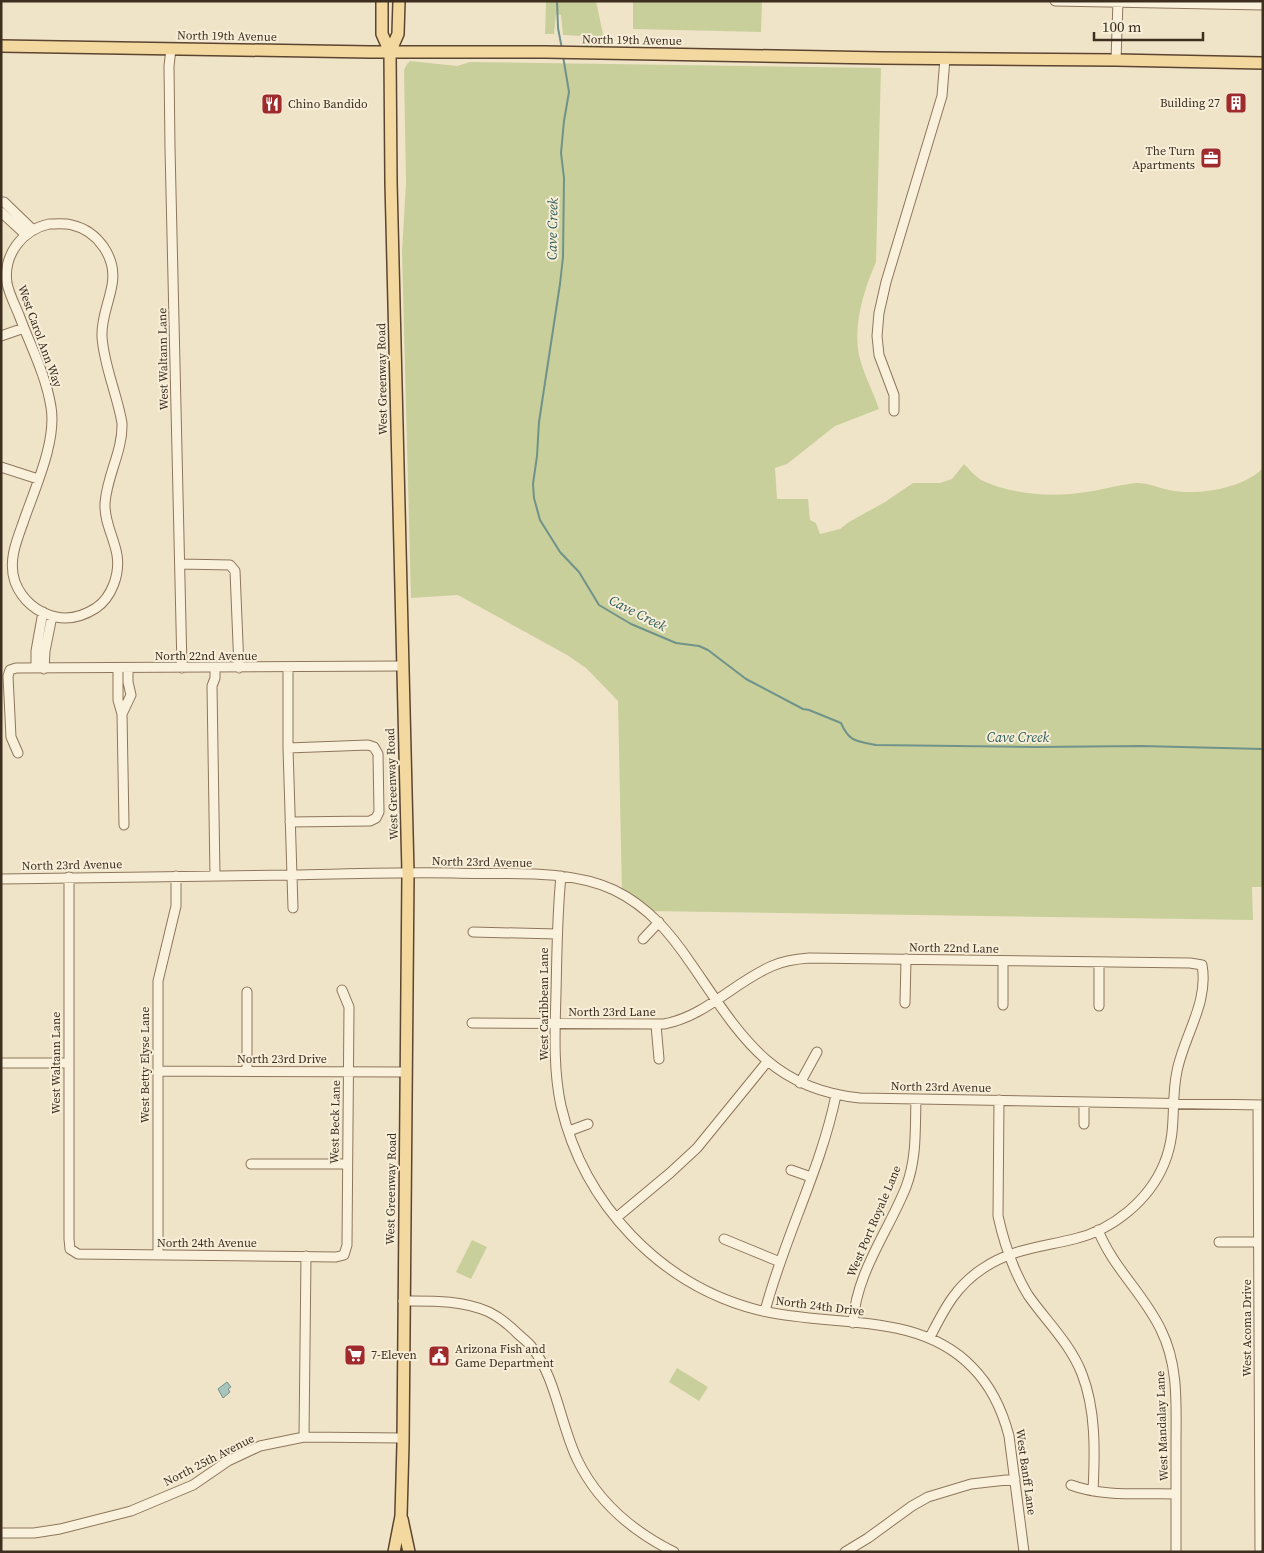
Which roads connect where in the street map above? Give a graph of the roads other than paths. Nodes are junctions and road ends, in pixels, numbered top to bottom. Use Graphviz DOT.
graph roads {
  1 [pos="382,1"];
  2 [pos="399,1"];
  3 [pos="1055,1"];
  4 [pos="1118,2"];
  5 [pos="1207,3"];
  6 [pos="1263,5"];
  7 [pos="1,46"];
  8 [pos="171,49"];
  9 [pos="390,52"];
  10 [pos="945,58"];
  11 [pos="1116,60"];
  12 [pos="1263,63"];
  13 [pos="1,202"];
  14 [pos="1,212"];
  15 [pos="30,232"];
  16 [pos="24,328"];
  17 [pos="1,336"];
  18 [pos="894,411"];
  19 [pos="1,467"];
  20 [pos="38,479"];
  21 [pos="180,564"];
  22 [pos="47,614"];
  23 [pos="403,666"];
  24 [pos="40,668"];
  25 [pos="118,668"];
  26 [pos="128,668"];
  27 [pos="182,668"];
  28 [pos="215,668"];
  29 [pos="239,668"];
  30 [pos="288,668"];
  31 [pos="118,695"];
  32 [pos="131,695"];
  33 [pos="122,714"];
  34 [pos="288,748"];
  35 [pos="18,753"];
  36 [pos="290,822"];
  37 [pos="124,825"];
  38 [pos="408,873"];
  39 [pos="292,875"];
  40 [pos="176,876"];
  41 [pos="215,876"];
  42 [pos="561,876"];
  43 [pos="69,877"];
  44 [pos="1,878"];
  45 [pos="293,908"];
  46 [pos="659,922"];
  47 [pos="473,932"];
  48 [pos="557,934"];
  49 [pos="643,939"];
  50 [pos="906,960"];
  51 [pos="1003,961"];
  52 [pos="1100,962"];
  53 [pos="342,990"];
  54 [pos="248,992"];
  55 [pos="717,1000"];
  56 [pos="905,1003"];
  57 [pos="1003,1005"];
  58 [pos="1099,1006"];
  59 [pos="472,1022"];
  60 [pos="556,1024"];
  61 [pos="656,1025"];
  62 [pos="817,1052"];
  63 [pos="658,1059"];
  64 [pos="767,1062"];
  65 [pos="1,1063"];
  66 [pos="69,1063"];
  67 [pos="158,1071"];
  68 [pos="247,1071"];
  69 [pos="348,1072"];
  70 [pos="406,1072"];
  71 [pos="800,1082"];
  72 [pos="836,1095"];
  73 [pos="916,1099"];
  74 [pos="998,1100"];
  75 [pos="1084,1102"];
  76 [pos="1174,1103"];
  77 [pos="1261,1105"];
  78 [pos="588,1124"];
  79 [pos="1084,1124"];
  80 [pos="569,1131"];
  81 [pos="251,1164"];
  82 [pos="347,1164"];
  83 [pos="792,1170"];
  84 [pos="811,1177"];
  85 [pos="616,1218"];
  86 [pos="1098,1230"];
  87 [pos="724,1239"];
  88 [pos="1219,1242"];
  89 [pos="1259,1242"];
  90 [pos="70,1250"];
  91 [pos="1010,1254"];
  92 [pos="158,1255"];
  93 [pos="344,1255"];
  94 [pos="306,1256"];
  95 [pos="780,1262"];
  96 [pos="403,1301"];
  97 [pos="765,1311"];
  98 [pos="853,1323"];
  99 [pos="930,1337"];
  100 [pos="1261,1410"];
  101 [pos="304,1437"];
  102 [pos="403,1438"];
  103 [pos="1015,1479"];
  104 [pos="1072,1485"];
  105 [pos="1093,1491"];
  106 [pos="1176,1494"];
  107 [pos="401,1516"];
  108 [pos="1,1533"];
  109 [pos="394,1552"];
  110 [pos="409,1552"];
  111 [pos="674,1552"];
  112 [pos="845,1552"];
  113 [pos="1024,1552"];
  114 [pos="1176,1552"];
  115 [pos="1260,1552"];
  1 -- 9 [label="main road, West Greenway Road"];
  2 -- 9 [label="main road, West Greenway Road"];
  3 -- 4 [label="street"];
  4 -- 5 [label="street"];
  4 -- 11 [label="street"];
  5 -- 6 [label="street"];
  7 -- 8 [label="main road, North 19th Avenue"];
  8 -- 9 [label="main road, North 19th Avenue"];
  8 -- 21 [label="street, West Waltann Lane"];
  9 -- 10 [label="main road, North 19th Avenue"];
  9 -- 23 [label="main road, West Greenway Road"];
  10 -- 11 [label="main road, North 19th Avenue"];
  10 -- 18 [label="street"];
  11 -- 12 [label="main road, North 19th Avenue"];
  13 -- 15 [label="street"];
  14 -- 15 [label="street"];
  15 -- 16 [label="street, West Carol Ann Way"];
  15 -- 22 [label="street"];
  16 -- 17 [label="street"];
  16 -- 20 [label="street, West Carol Ann Way"];
  19 -- 20 [label="street"];
  20 -- 22 [label="street, West Carol Ann Way"];
  21 -- 27 [label="street, West Waltann Lane"];
  21 -- 29 [label="street"];
  22 -- 24 [label="street"];
  23 -- 30 [label="street, North 22nd Avenue"];
  23 -- 38 [label="main road, West Greenway Road"];
  24 -- 25 [label="street, North 22nd Avenue"];
  24 -- 35 [label="street, North 22nd Avenue"];
  25 -- 26 [label="street, North 22nd Avenue"];
  25 -- 31 [label="street"];
  26 -- 27 [label="street, North 22nd Avenue"];
  26 -- 32 [label="street"];
  27 -- 28 [label="street, North 22nd Avenue"];
  28 -- 29 [label="street, North 22nd Avenue"];
  28 -- 41 [label="street"];
  29 -- 30 [label="street, North 22nd Avenue"];
  30 -- 34 [label="street"];
  31 -- 32 [label="street"];
  31 -- 33 [label="street"];
  32 -- 33 [label="street"];
  33 -- 37 [label="street"];
  34 -- 36 [label="street"];
  34 -- 36 [label="street"];
  36 -- 39 [label="street"];
  38 -- 39 [label="street, North 23rd Avenue"];
  38 -- 42 [label="street, North 23rd Avenue"];
  38 -- 70 [label="main road, West Greenway Road"];
  39 -- 41 [label="street, North 23rd Avenue"];
  39 -- 45 [label="street"];
  40 -- 41 [label="street, North 23rd Avenue"];
  40 -- 43 [label="street, North 23rd Avenue"];
  40 -- 67 [label="street, West Betty Elyse Lane"];
  42 -- 46 [label="street, North 23rd Avenue"];
  42 -- 48 [label="street, West Caribbean Lane"];
  43 -- 44 [label="street, North 23rd Avenue"];
  43 -- 66 [label="street, West Waltann Lane"];
  46 -- 49 [label="street"];
  46 -- 55 [label="street, North 23rd Avenue"];
  47 -- 48 [label="street"];
  48 -- 60 [label="street, West Caribbean Lane"];
  50 -- 51 [label="street, North 22nd Lane"];
  50 -- 55 [label="street, North 22nd Lane"];
  50 -- 56 [label="street"];
  51 -- 52 [label="street, North 22nd Lane"];
  51 -- 57 [label="street"];
  52 -- 58 [label="street"];
  52 -- 76 [label="street, North 22nd Lane"];
  53 -- 69 [label="street, West Beck Lane"];
  54 -- 68 [label="street"];
  55 -- 61 [label="street, North 23rd Lane"];
  55 -- 64 [label="street, North 23rd Avenue"];
  59 -- 60 [label="street, North 23rd Lane"];
  60 -- 61 [label="street, North 23rd Lane"];
  60 -- 80 [label="street, West Caribbean Lane"];
  61 -- 63 [label="street"];
  62 -- 71 [label="street"];
  64 -- 71 [label="street, North 23rd Avenue"];
  64 -- 85 [label="street"];
  65 -- 66 [label="street"];
  66 -- 90 [label="street, West Waltann Lane"];
  67 -- 68 [label="street, North 23rd Drive"];
  67 -- 92 [label="street, West Betty Elyse Lane"];
  68 -- 69 [label="street, North 23rd Drive"];
  69 -- 70 [label="street, North 23rd Drive"];
  69 -- 82 [label="street, West Beck Lane"];
  70 -- 96 [label="main road, West Greenway Road"];
  71 -- 72 [label="street, North 23rd Avenue"];
  72 -- 73 [label="street, North 23rd Avenue"];
  72 -- 84 [label="street"];
  73 -- 74 [label="street, North 23rd Avenue"];
  73 -- 98 [label="street, West Port Royale Lane"];
  74 -- 75 [label="street, North 23rd Avenue"];
  74 -- 91 [label="street"];
  75 -- 76 [label="street, North 23rd Avenue"];
  75 -- 79 [label="street"];
  76 -- 77 [label="street, North 23rd Avenue"];
  76 -- 86 [label="street"];
  77 -- 89 [label="street, West Acoma Drive"];
  78 -- 80 [label="street"];
  80 -- 85 [label="street, West Caribbean Lane"];
  81 -- 82 [label="street"];
  82 -- 93 [label="street, West Beck Lane"];
  83 -- 84 [label="street"];
  84 -- 95 [label="street"];
  85 -- 97 [label="street, North 24th Drive"];
  86 -- 91 [label="street"];
  86 -- 106 [label="street, West Mandalay Lane"];
  87 -- 95 [label="street"];
  88 -- 89 [label="street"];
  89 -- 100 [label="street, West Acoma Drive"];
  90 -- 92 [label="street, North 24th Avenue"];
  91 -- 99 [label="street"];
  91 -- 105 [label="street"];
  92 -- 94 [label="street, North 24th Avenue"];
  93 -- 94 [label="street, North 24th Avenue"];
  94 -- 101 [label="street"];
  95 -- 97 [label="street"];
  96 -- 102 [label="main road, West Greenway Road"];
  96 -- 111 [label="street"];
  97 -- 98 [label="street, North 24th Drive"];
  98 -- 99 [label="street, North 24th Drive"];
  99 -- 103 [label="street, West Banff Lane"];
  100 -- 115 [label="street, West Acoma Drive"];
  101 -- 102 [label="street, North 25th Avenue"];
  101 -- 108 [label="street, North 25th Avenue"];
  102 -- 107 [label="main road, West Greenway Road"];
  103 -- 112 [label="street"];
  103 -- 113 [label="street, West Banff Lane"];
  104 -- 105 [label="street"];
  105 -- 106 [label="street"];
  106 -- 114 [label="street, West Mandalay Lane"];
  107 -- 109 [label="main road, West Greenway Road"];
  107 -- 110 [label="main road, West Greenway Road"];
}
